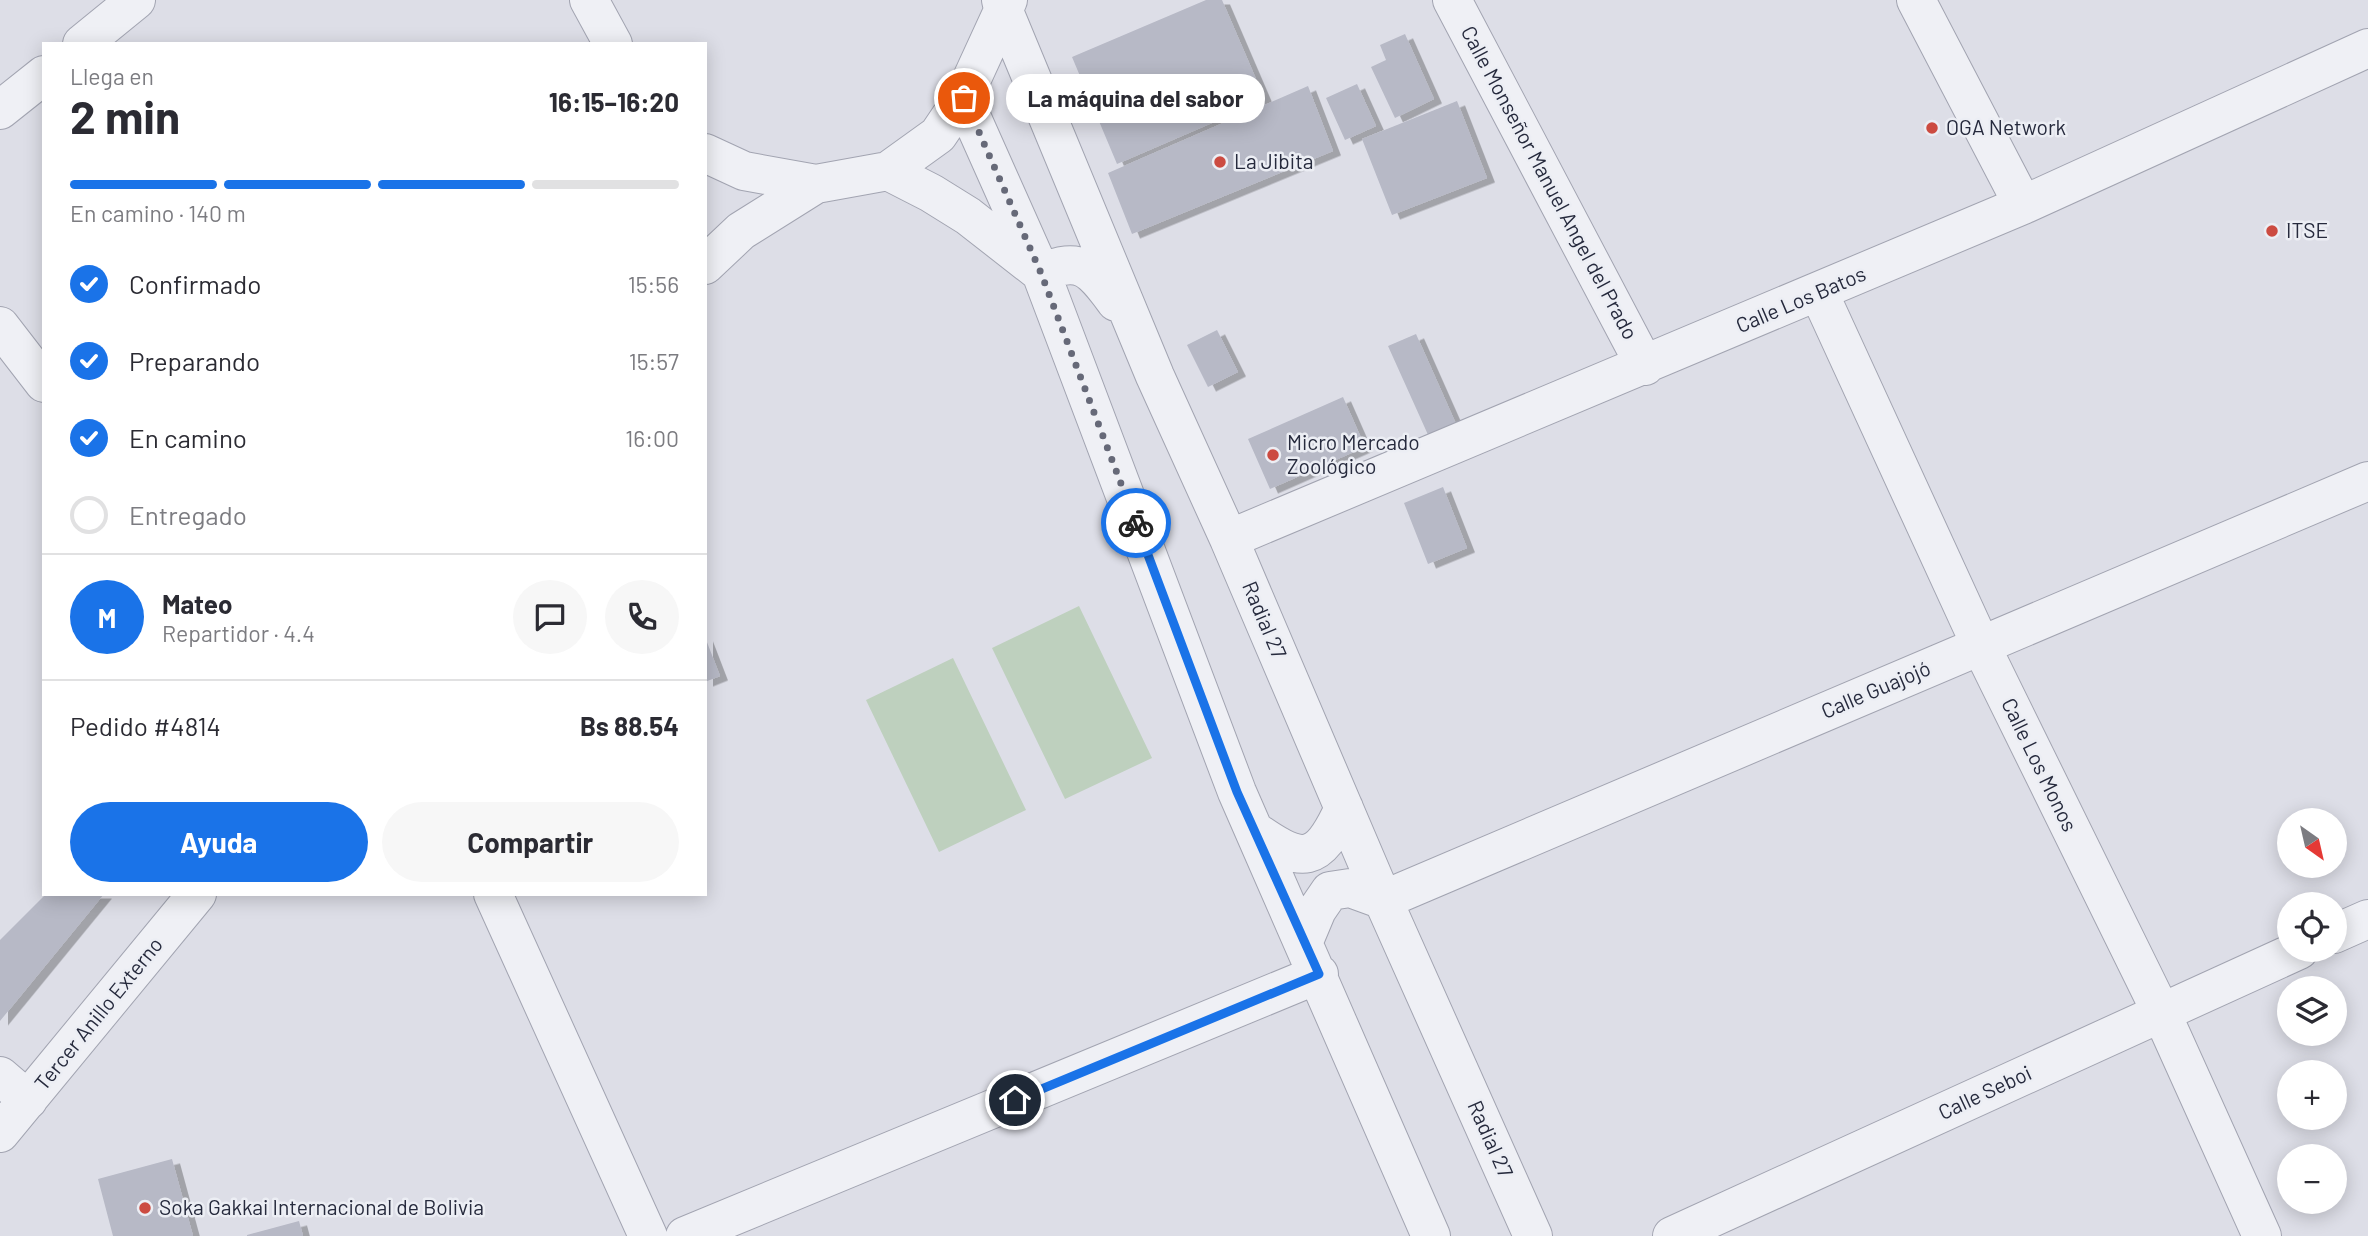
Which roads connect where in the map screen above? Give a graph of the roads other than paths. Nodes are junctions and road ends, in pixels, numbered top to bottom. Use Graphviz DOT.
graph roads {
  1 [pos="136,0"];
  2 [pos="1452,0"];
  3 [pos="1916,0"];
  4 [pos="1004,3"];
  5 [pos="84,42"];
  6 [pos="2368,48"];
  7 [pos="42,77"];
  8 [pos="964,98"];
  9 [pos="0,110"];
  10 [pos="707,154"];
  11 [pos="888,171"];
  12 [pos="816,184"];
  13 [pos="2023,205"];
  14 [pos="707,263"];
  15 [pos="1041,273"];
  16 [pos="1819,293"];
  17 [pos="0,326"];
  18 [pos="1135,327"];
  19 [pos="1645,366"];
  20 [pos="42,380"];
  21 [pos="2368,481"];
  22 [pos="1229,540"];
  23 [pos="1981,646"];
  24 [pos="1344,808"];
  25 [pos="1255,831"];
  26 [pos="195,896"];
  27 [pos="494,896"];
  28 [pos="1383,900"];
  29 [pos="2368,919"];
  30 [pos="2347,928"];
  31 [pos="1311,958"];
  32 [pos="2277,960"];
  33 [pos="2161,1012"];
  34 [pos="14,1088"];
  35 [pos="0,1133"];
  36 [pos="648,1236"];
  37 [pos="685,1236"];
  38 [pos="1431,1236"];
  39 [pos="1533,1236"];
  40 [pos="1672,1236"];
  41 [pos="2262,1236"];
  1 -- 5 [label="street"];
  2 -- 19 [label="street, Calle Monseñor Manuel Angel del Prado"];
  3 -- 13 [label="street"];
  4 -- 8 [label="street"];
  4 -- 18 [label="street, Radial 27"];
  6 -- 13 [label="street, Calle Los Batos"];
  7 -- 9 [label="street"];
  8 -- 11 [label="street"];
  8 -- 15 [label="street"];
  10 -- 12 [label="street"];
  11 -- 12 [label="street"];
  11 -- 15 [label="street"];
  12 -- 14 [label="street"];
  13 -- 16 [label="street, Calle Los Batos"];
  15 -- 18 [label="street"];
  15 -- 25 [label="street"];
  16 -- 19 [label="street, Calle Los Batos"];
  16 -- 23 [label="street, Calle Los Monos"];
  17 -- 20 [label="street"];
  18 -- 22 [label="street, Radial 27"];
  19 -- 22 [label="street, Calle Los Batos"];
  21 -- 23 [label="street, Calle Guajojó"];
  22 -- 24 [label="street, Radial 27"];
  23 -- 28 [label="street, Calle Guajojó"];
  23 -- 33 [label="street, Calle Los Monos"];
  24 -- 25 [label="street"];
  24 -- 28 [label="street, Radial 27"];
  25 -- 31 [label="street"];
  26 -- 34 [label="street, Tercer Anillo Externo"];
  27 -- 36 [label="street"];
  28 -- 31 [label="street"];
  28 -- 39 [label="street, Radial 27"];
  29 -- 30 [label="street"];
  31 -- 37 [label="street"];
  31 -- 38 [label="street"];
  32 -- 33 [label="street, Calle Seboi"];
  33 -- 40 [label="street, Calle Seboi"];
  33 -- 41 [label="street, Calle Los Monos"];
  34 -- 35 [label="street, Tercer Anillo Externo"];
}
